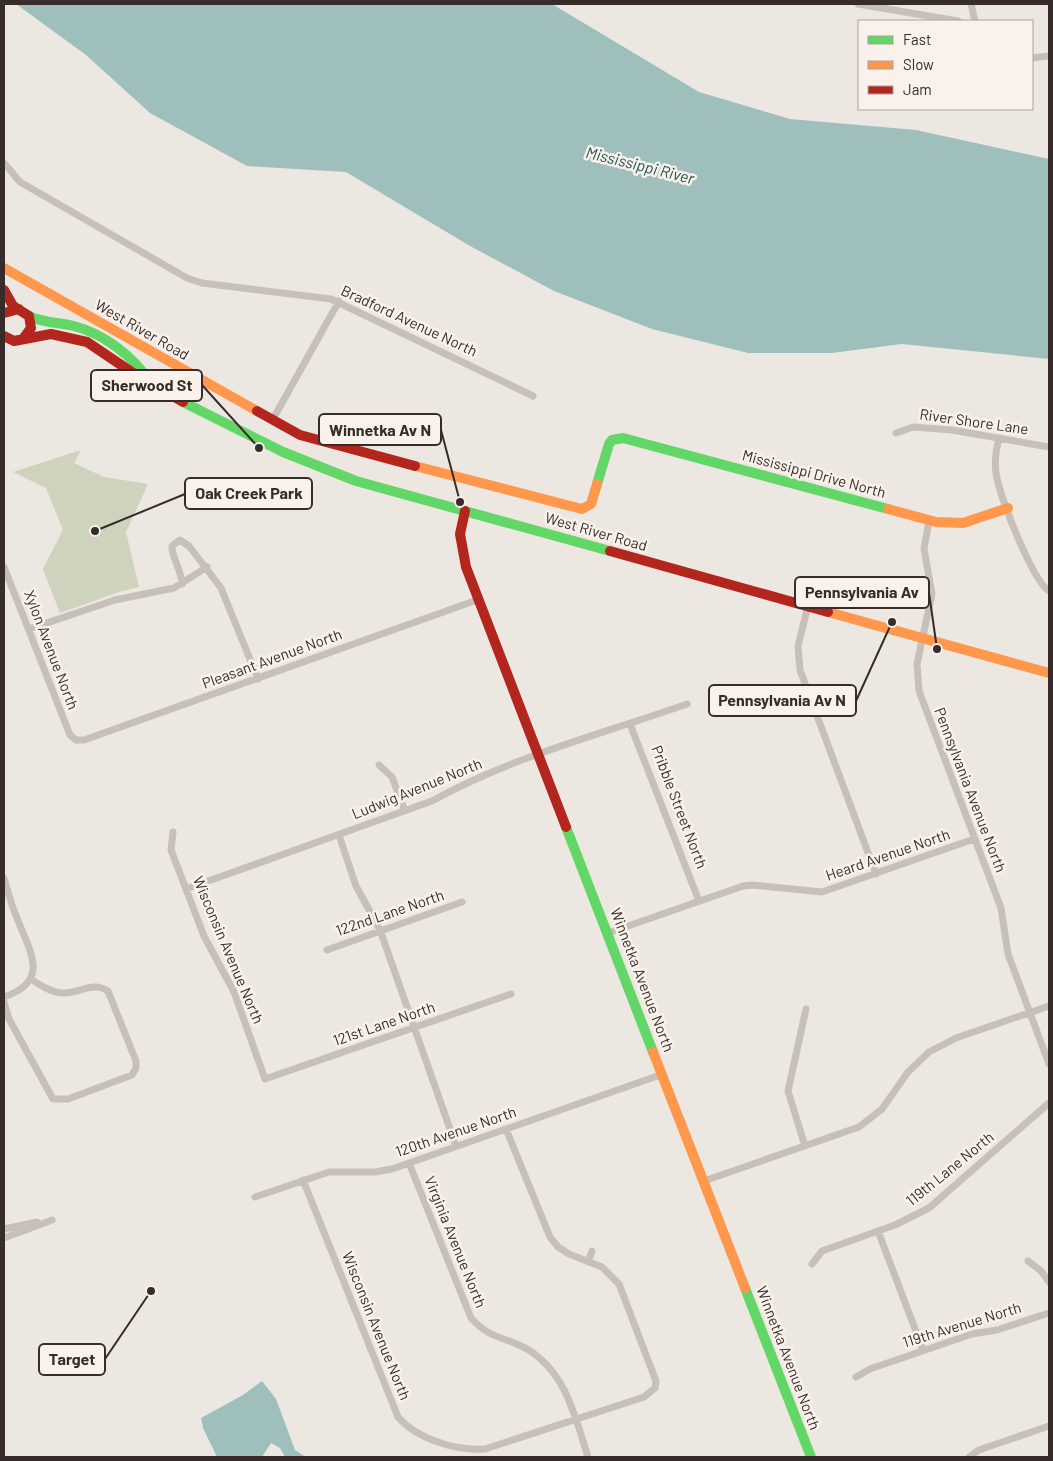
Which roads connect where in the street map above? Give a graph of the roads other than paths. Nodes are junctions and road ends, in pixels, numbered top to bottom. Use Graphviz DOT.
graph roads {
  1 [pos="858,4"];
  2 [pos="971,4"];
  3 [pos="952,20"];
  4 [pos="975,20"];
  5 [pos="1049,56"];
  6 [pos="1033,58"];
  7 [pos="4,163"];
  8 [pos="4,268"];
  9 [pos="4,290"];
  10 [pos="339,301"];
  11 [pos="4,313"];
  12 [pos="25,313"];
  13 [pos="5,338"];
  14 [pos="23,339"];
  15 [pos="150,382"];
  16 [pos="533,396"];
  17 [pos="272,418"];
  18 [pos="896,433"];
  19 [pos="999,438"];
  20 [pos="612,440"];
  21 [pos="1049,447"];
  22 [pos="1008,508"];
  23 [pos="464,511"];
  24 [pos="929,521"];
  25 [pos="4,567"];
  26 [pos="206,567"];
  27 [pos="182,584"];
  28 [pos="1049,592"];
  29 [pos="477,600"];
  30 [pos="808,606"];
  31 [pos="29,629"];
  32 [pos="923,638"];
  33 [pos="1049,673"];
  34 [pos="258,679"];
  35 [pos="687,704"];
  36 [pos="630,724"];
  37 [pos="76,740"];
  38 [pos="536,755"];
  39 [pos="379,765"];
  40 [pos="405,811"];
  41 [pos="173,832"];
  42 [pos="339,835"];
  43 [pos="974,839"];
  44 [pos="876,874"];
  45 [pos="4,878"];
  46 [pos="186,889"];
  47 [pos="699,901"];
  48 [pos="462,902"];
  49 [pos="380,930"];
  50 [pos="608,933"];
  51 [pos="327,950"];
  52 [pos="31,979"];
  53 [pos="511,994"];
  54 [pos="4,996"];
  55 [pos="4,1002"];
  56 [pos="1049,1006"];
  57 [pos="806,1009"];
  58 [pos="1030,1013"];
  59 [pos="414,1028"];
  60 [pos="1049,1064"];
  61 [pos="663,1074"];
  62 [pos="265,1079"];
  63 [pos="1048,1107"];
  64 [pos="506,1129"];
  65 [pos="456,1146"];
  66 [pos="804,1146"];
  67 [pos="408,1163"];
  68 [pos="303,1180"];
  69 [pos="704,1180"];
  70 [pos="255,1197"];
  71 [pos="4,1229"];
  72 [pos="878,1231"];
  73 [pos="4,1238"];
  74 [pos="592,1251"];
  75 [pos="1028,1261"];
  76 [pos="588,1262"];
  77 [pos="812,1264"];
  78 [pos="1049,1282"];
  79 [pos="1049,1313"];
  80 [pos="923,1350"];
  81 [pos="856,1377"];
  82 [pos="575,1420"];
  83 [pos="1049,1426"];
  84 [pos="588,1457"];
  85 [pos="811,1457"];
  86 [pos="969,1457"];
  1 -- 3 [label="street"];
  2 -- 4 [label="street"];
  5 -- 6 [label="street"];
  7 -- 10 [label="street, Bradford Avenue North"];
  8 -- 17 [label="street, West River Road"];
  9 -- 12 [label="street"];
  10 -- 16 [label="street, Bradford Avenue North"];
  10 -- 17 [label="street"];
  11 -- 12 [label="street"];
  12 -- 14 [label="street"];
  12 -- 15 [label="street, West River Road"];
  13 -- 14 [label="street, West River Road"];
  14 -- 15 [label="street, West River Road"];
  15 -- 23 [label="street, West River Road"];
  17 -- 20 [label="street, West River Road"];
  18 -- 19 [label="street, River Shore Lane"];
  19 -- 21 [label="street, River Shore Lane"];
  19 -- 22 [label="street"];
  20 -- 24 [label="street, Mississippi Drive North"];
  22 -- 24 [label="street, Mississippi Drive North"];
  22 -- 28 [label="street"];
  23 -- 29 [label="street, Winnetka Avenue North"];
  23 -- 30 [label="street, West River Road"];
  24 -- 32 [label="street, Pennsylvania Avenue North"];
  25 -- 31 [label="street, Xylon Avenue North"];
  26 -- 27 [label="street"];
  26 -- 27 [label="street"];
  26 -- 34 [label="street"];
  27 -- 31 [label="street"];
  29 -- 34 [label="street, Pleasant Avenue North"];
  29 -- 38 [label="street, Winnetka Avenue North"];
  30 -- 32 [label="street, West River Road"];
  30 -- 44 [label="street"];
  31 -- 37 [label="street, Xylon Avenue North"];
  32 -- 33 [label="street, West River Road"];
  32 -- 43 [label="street, Pennsylvania Avenue North"];
  34 -- 37 [label="street, Pleasant Avenue North"];
  35 -- 36 [label="street, Ludwig Avenue North"];
  36 -- 38 [label="street, Ludwig Avenue North"];
  36 -- 47 [label="street, Pribble Street North"];
  38 -- 40 [label="street, Ludwig Avenue North"];
  38 -- 50 [label="street, Winnetka Avenue North"];
  39 -- 40 [label="street"];
  40 -- 42 [label="street, Ludwig Avenue North"];
  41 -- 46 [label="street, Wisconsin Avenue North"];
  42 -- 46 [label="street, Ludwig Avenue North"];
  42 -- 49 [label="street"];
  43 -- 44 [label="street, Heard Avenue North"];
  43 -- 58 [label="street, Pennsylvania Avenue North"];
  44 -- 47 [label="street, Heard Avenue North"];
  45 -- 52 [label="street"];
  46 -- 62 [label="street, Wisconsin Avenue North"];
  47 -- 50 [label="street, Heard Avenue North"];
  48 -- 49 [label="street, 122nd Lane North"];
  49 -- 51 [label="street, 122nd Lane North"];
  49 -- 59 [label="street"];
  50 -- 61 [label="street, Winnetka Avenue North"];
  52 -- 54 [label="street"];
  52 -- 55 [label="street"];
  53 -- 59 [label="street, 121st Lane North"];
  56 -- 58 [label="street"];
  57 -- 66 [label="street"];
  58 -- 60 [label="street, Pennsylvania Avenue North"];
  58 -- 66 [label="street"];
  59 -- 62 [label="street, 121st Lane North"];
  59 -- 65 [label="street"];
  61 -- 64 [label="street, 120th Avenue North"];
  61 -- 69 [label="street, Winnetka Avenue North"];
  63 -- 72 [label="street, 119th Lane North"];
  64 -- 65 [label="street, 120th Avenue North"];
  64 -- 76 [label="street"];
  65 -- 67 [label="street, 120th Avenue North"];
  66 -- 69 [label="street"];
  67 -- 68 [label="street, 120th Avenue North"];
  67 -- 82 [label="street, Virginia Avenue North"];
  68 -- 70 [label="street, 120th Avenue North"];
  68 -- 82 [label="street, Wisconsin Avenue North"];
  69 -- 85 [label="street, Winnetka Avenue North"];
  71 -- 73 [label="street"];
  72 -- 77 [label="street, 119th Lane North"];
  72 -- 80 [label="street"];
  74 -- 76 [label="street"];
  75 -- 78 [label="street"];
  76 -- 82 [label="street, Wisconsin Avenue North"];
  79 -- 80 [label="street, 119th Avenue North"];
  80 -- 81 [label="street, 119th Avenue North"];
  82 -- 84 [label="street, Virginia Avenue North"];
  83 -- 86 [label="street"];
}
